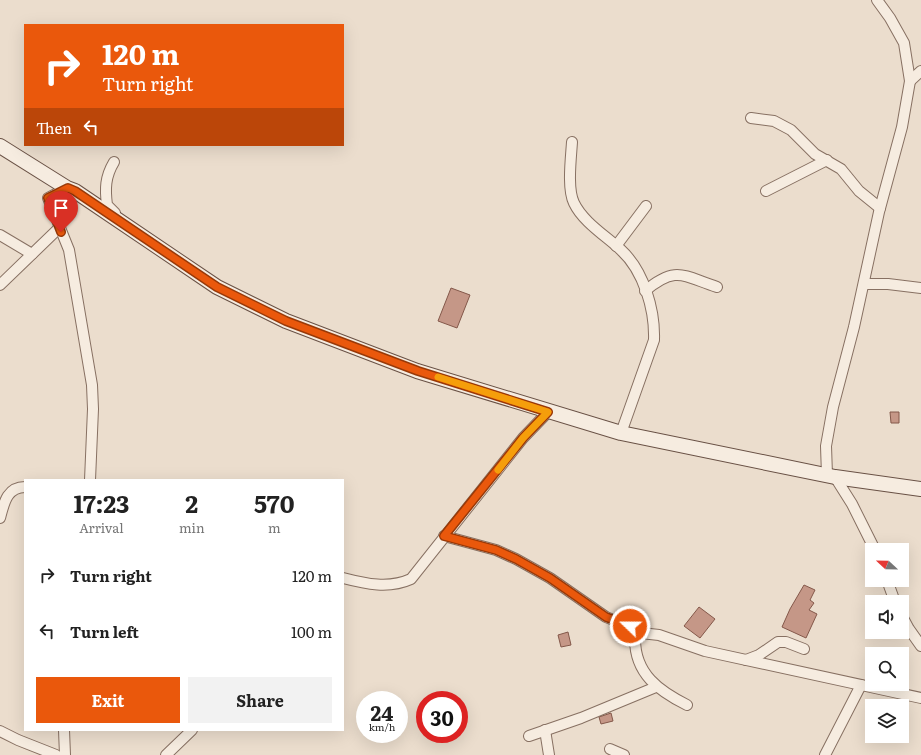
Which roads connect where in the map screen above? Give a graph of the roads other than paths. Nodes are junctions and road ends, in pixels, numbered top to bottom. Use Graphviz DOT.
graph roads {
  1 [pos="877,0"];
  2 [pos="921,71"];
  3 [pos="910,81"];
  4 [pos="751,118"];
  5 [pos="572,142"];
  6 [pos="0,146"];
  7 [pos="827,160"];
  8 [pos="114,162"];
  9 [pos="68,188"];
  10 [pos="766,191"];
  11 [pos="646,206"];
  12 [pos="880,208"];
  13 [pos="59,228"];
  14 [pos="132,229"];
  15 [pos="0,235"];
  16 [pos="616,246"];
  17 [pos="32,254"];
  18 [pos="864,284"];
  19 [pos="0,285"];
  20 [pos="717,287"];
  21 [pos="921,288"];
  22 [pos="645,291"];
  23 [pos="548,412"];
  24 [pos="621,433"];
  25 [pos="831,476"];
  26 [pos="90,479"];
  27 [pos="24,487"];
  28 [pos="921,489"];
  29 [pos="0,518"];
  30 [pos="444,536"];
  31 [pos="872,543"];
  32 [pos="344,578"];
  33 [pos="909,629"];
  34 [pos="643,632"];
  35 [pos="921,646"];
  36 [pos="804,649"];
  37 [pos="746,660"];
  38 [pos="861,685"];
  39 [pos="656,687"];
  40 [pos="921,698"];
  41 [pos="687,705"];
  42 [pos="545,730"];
  43 [pos="0,731"];
  44 [pos="64,731"];
  45 [pos="191,731"];
  46 [pos="529,736"];
  47 [pos="610,749"];
  48 [pos="56,755"];
  49 [pos="66,755"];
  50 [pos="166,755"];
  51 [pos="549,755"];
  52 [pos="624,755"];
  53 [pos="825,755"];
  1 -- 3 [label="street"];
  2 -- 3 [label="street"];
  3 -- 12 [label="street"];
  4 -- 7 [label="street"];
  5 -- 16 [label="street"];
  6 -- 9 [label="street"];
  7 -- 10 [label="street"];
  7 -- 12 [label="street"];
  8 -- 14 [label="street"];
  9 -- 13 [label="street"];
  9 -- 14 [label="street"];
  11 -- 16 [label="street"];
  12 -- 18 [label="street"];
  13 -- 17 [label="street"];
  13 -- 26 [label="street"];
  14 -- 23 [label="street"];
  15 -- 17 [label="street"];
  16 -- 22 [label="street"];
  17 -- 19 [label="street"];
  18 -- 21 [label="street"];
  18 -- 25 [label="street"];
  20 -- 22 [label="street"];
  22 -- 24 [label="street"];
  23 -- 24 [label="street"];
  23 -- 30 [label="street"];
  24 -- 25 [label="street"];
  25 -- 28 [label="street"];
  25 -- 31 [label="street"];
  27 -- 29 [label="street"];
  30 -- 32 [label="street"];
  30 -- 34 [label="street"];
  33 -- 35 [label="street"];
  34 -- 37 [label="street"];
  34 -- 39 [label="street"];
  36 -- 37 [label="street"];
  37 -- 38 [label="street"];
  38 -- 40 [label="street"];
  38 -- 53 [label="street"];
  39 -- 41 [label="street"];
  39 -- 42 [label="street"];
  42 -- 46 [label="street"];
  42 -- 51 [label="street"];
  43 -- 48 [label="street"];
  44 -- 49 [label="street"];
  45 -- 50 [label="street"];
  47 -- 52 [label="street"];
}
